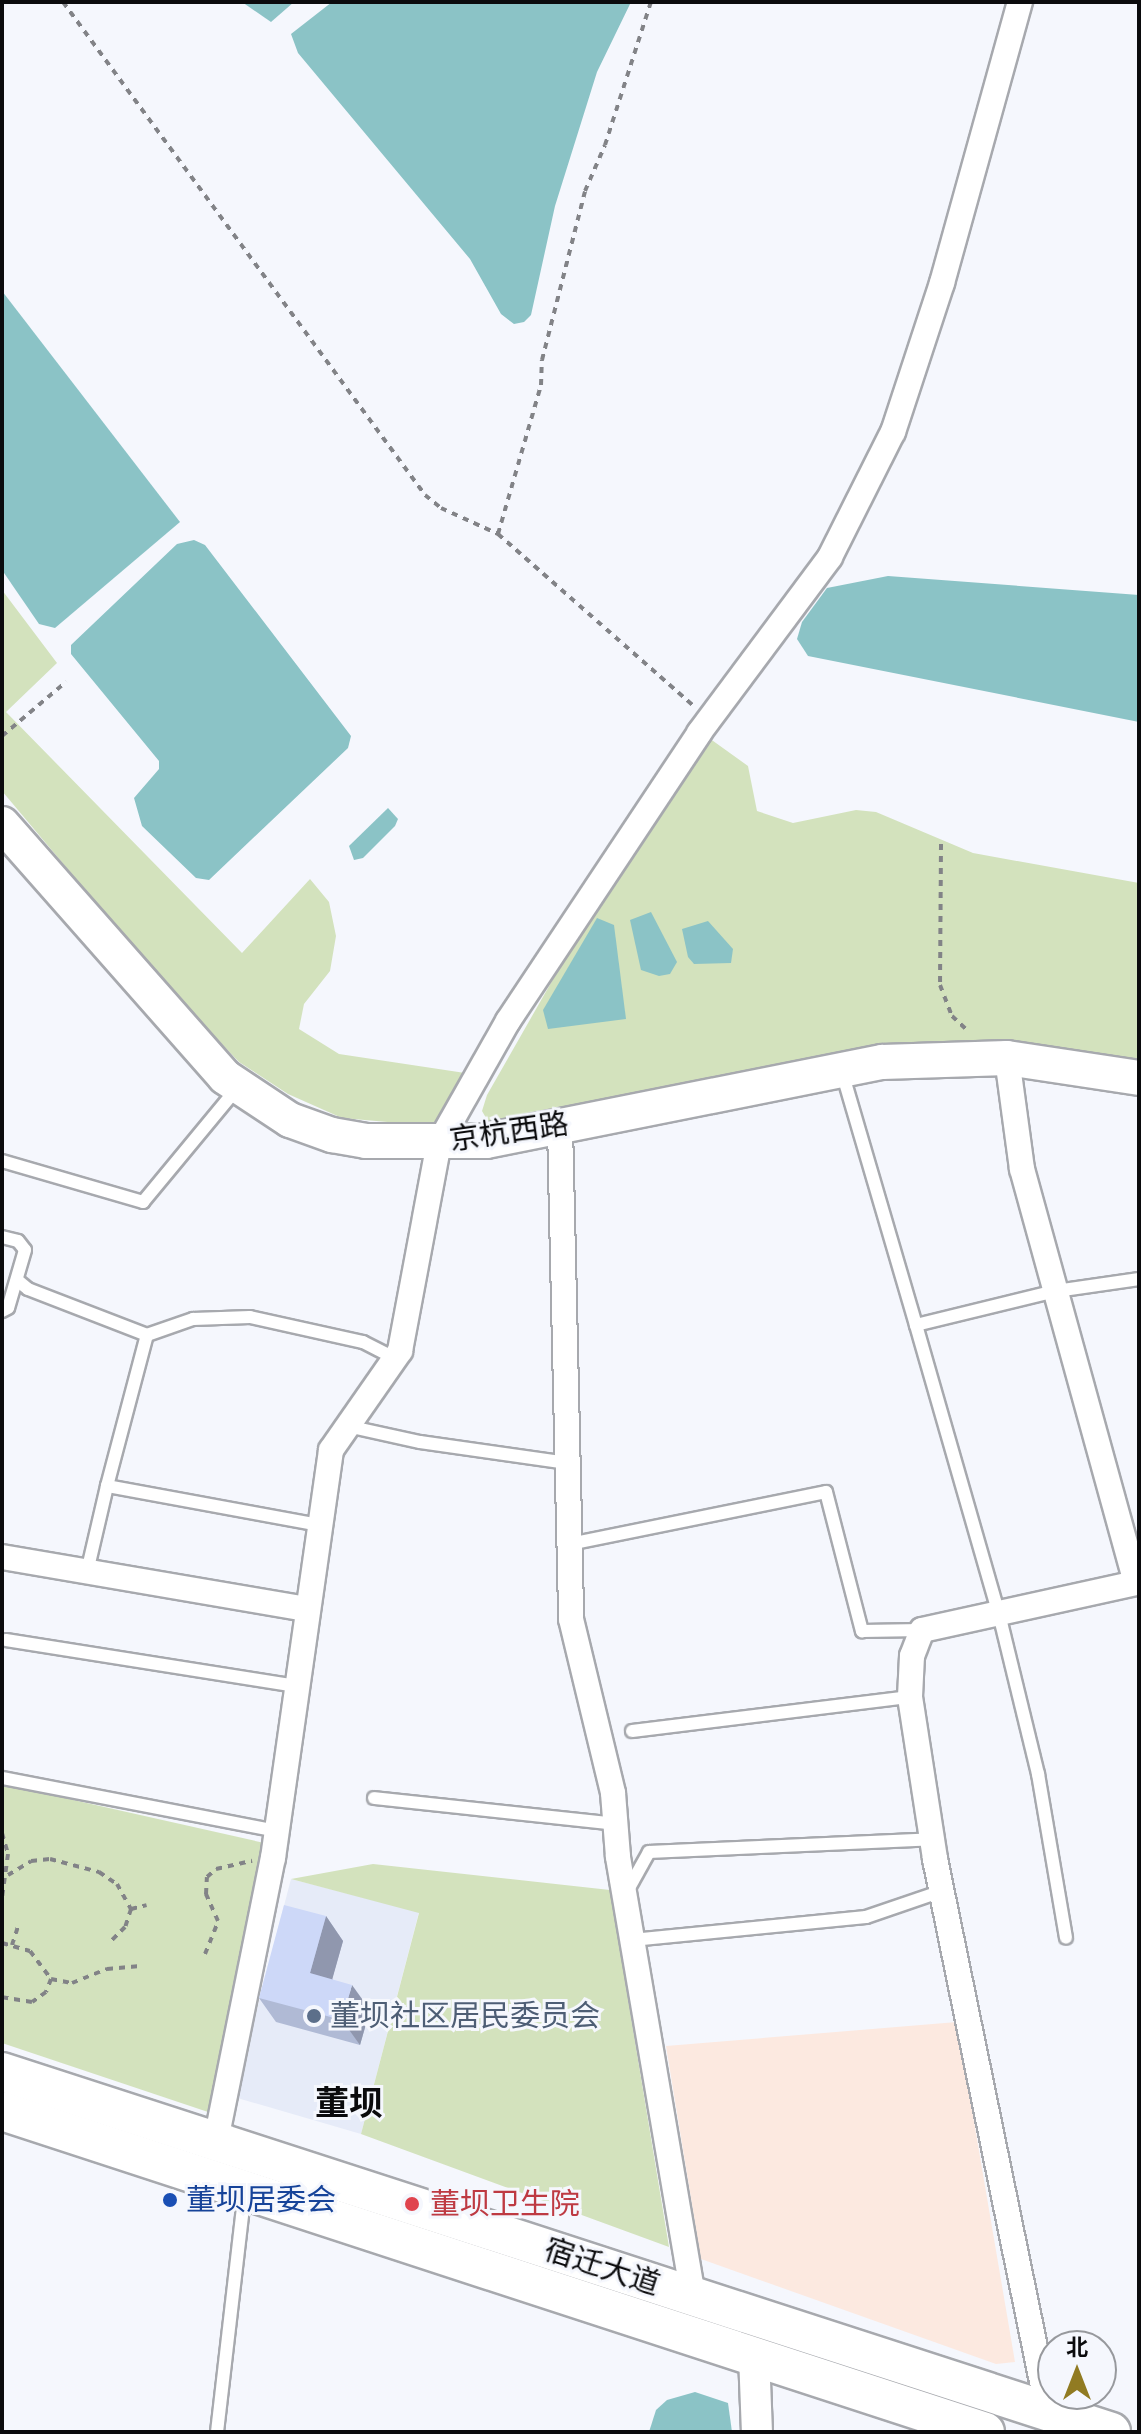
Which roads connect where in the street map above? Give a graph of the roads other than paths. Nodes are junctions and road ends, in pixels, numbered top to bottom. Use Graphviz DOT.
graph roads {
  1 [pos="1020,2"];
  2 [pos="2,824"];
  3 [pos="999,1058"];
  4 [pos="841,1069"];
  5 [pos="1139,1078"];
  6 [pos="239,1086"];
  7 [pos="560,1126"];
  8 [pos="439,1143"];
  9 [pos="2,1161"];
  10 [pos="2,1237"];
  11 [pos="1139,1279"];
  12 [pos="17,1280"];
  13 [pos="1056,1291"];
  14 [pos="2,1311"];
  15 [pos="916,1325"];
  16 [pos="147,1335"];
  17 [pos="395,1358"];
  18 [pos="344,1425"];
  19 [pos="568,1463"];
  20 [pos="107,1486"];
  21 [pos="319,1525"];
  22 [pos="570,1544"];
  23 [pos="2,1557"];
  24 [pos="87,1572"];
  25 [pos="1138,1583"];
  26 [pos="306,1609"];
  27 [pos="999,1614"];
  28 [pos="922,1630"];
  29 [pos="6,1640"];
  30 [pos="296,1686"];
  31 [pos="910,1697"];
  32 [pos="632,1731"];
  33 [pos="2,1778"];
  34 [pos="374,1798"];
  35 [pos="616,1824"];
  36 [pos="277,1831"];
  37 [pos="932,1839"];
  38 [pos="942,1891"];
  39 [pos="625,1898"];
  40 [pos="1066,1938"];
  41 [pos="632,1940"];
  42 [pos="2,2072"];
  43 [pos="2,2111"];
  44 [pos="216,2140"];
  45 [pos="245,2189"];
  46 [pos="693,2297"];
  47 [pos="754,2355"];
  48 [pos="1048,2411"];
  49 [pos="217,2432"];
  50 [pos="757,2432"];
  51 [pos="985,2432"];
  52 [pos="1111,2432"];
  1 -- 8 [label="street"];
  2 -- 6 [label="main road, 京杭西路"];
  3 -- 4 [label="main road, 京杭西路"];
  3 -- 5 [label="main road, 京杭西路"];
  3 -- 13 [label="street"];
  4 -- 7 [label="main road, 京杭西路"];
  4 -- 15 [label="lane"];
  6 -- 8 [label="main road, 京杭西路"];
  6 -- 9 [label="lane"];
  7 -- 8 [label="main road, 京杭西路"];
  7 -- 19 [label="street"];
  8 -- 17 [label="street"];
  10 -- 12 [label="lane"];
  11 -- 13 [label="lane"];
  12 -- 14 [label="lane"];
  12 -- 16 [label="lane"];
  13 -- 15 [label="lane"];
  13 -- 25 [label="street"];
  15 -- 27 [label="lane"];
  16 -- 17 [label="lane"];
  16 -- 20 [label="lane"];
  17 -- 18 [label="street"];
  18 -- 19 [label="lane"];
  18 -- 21 [label="street"];
  19 -- 22 [label="street"];
  20 -- 21 [label="lane"];
  20 -- 24 [label="lane"];
  21 -- 26 [label="street"];
  22 -- 28 [label="lane"];
  22 -- 35 [label="street"];
  23 -- 24 [label="street"];
  24 -- 26 [label="street"];
  25 -- 27 [label="street"];
  26 -- 30 [label="street"];
  27 -- 28 [label="street"];
  27 -- 40 [label="lane"];
  28 -- 31 [label="street"];
  29 -- 30 [label="lane"];
  30 -- 36 [label="street"];
  31 -- 32 [label="lane"];
  31 -- 37 [label="street"];
  33 -- 36 [label="lane"];
  34 -- 35 [label="lane"];
  35 -- 39 [label="street"];
  36 -- 44 [label="street"];
  37 -- 38 [label="street"];
  37 -- 39 [label="lane"];
  38 -- 41 [label="lane"];
  38 -- 48 [label="street"];
  39 -- 41 [label="street"];
  41 -- 46 [label="street"];
  42 -- 44 [label="main road, 宿迁大道"];
  43 -- 45 [label="main road, 宿迁大道"];
  44 -- 46 [label="main road, 宿迁大道"];
  45 -- 47 [label="main road, 宿迁大道"];
  45 -- 49 [label="lane"];
  46 -- 48 [label="main road, 宿迁大道"];
  47 -- 50 [label="street"];
  47 -- 51 [label="main road, 宿迁大道"];
  48 -- 52 [label="main road, 宿迁大道"];
}
